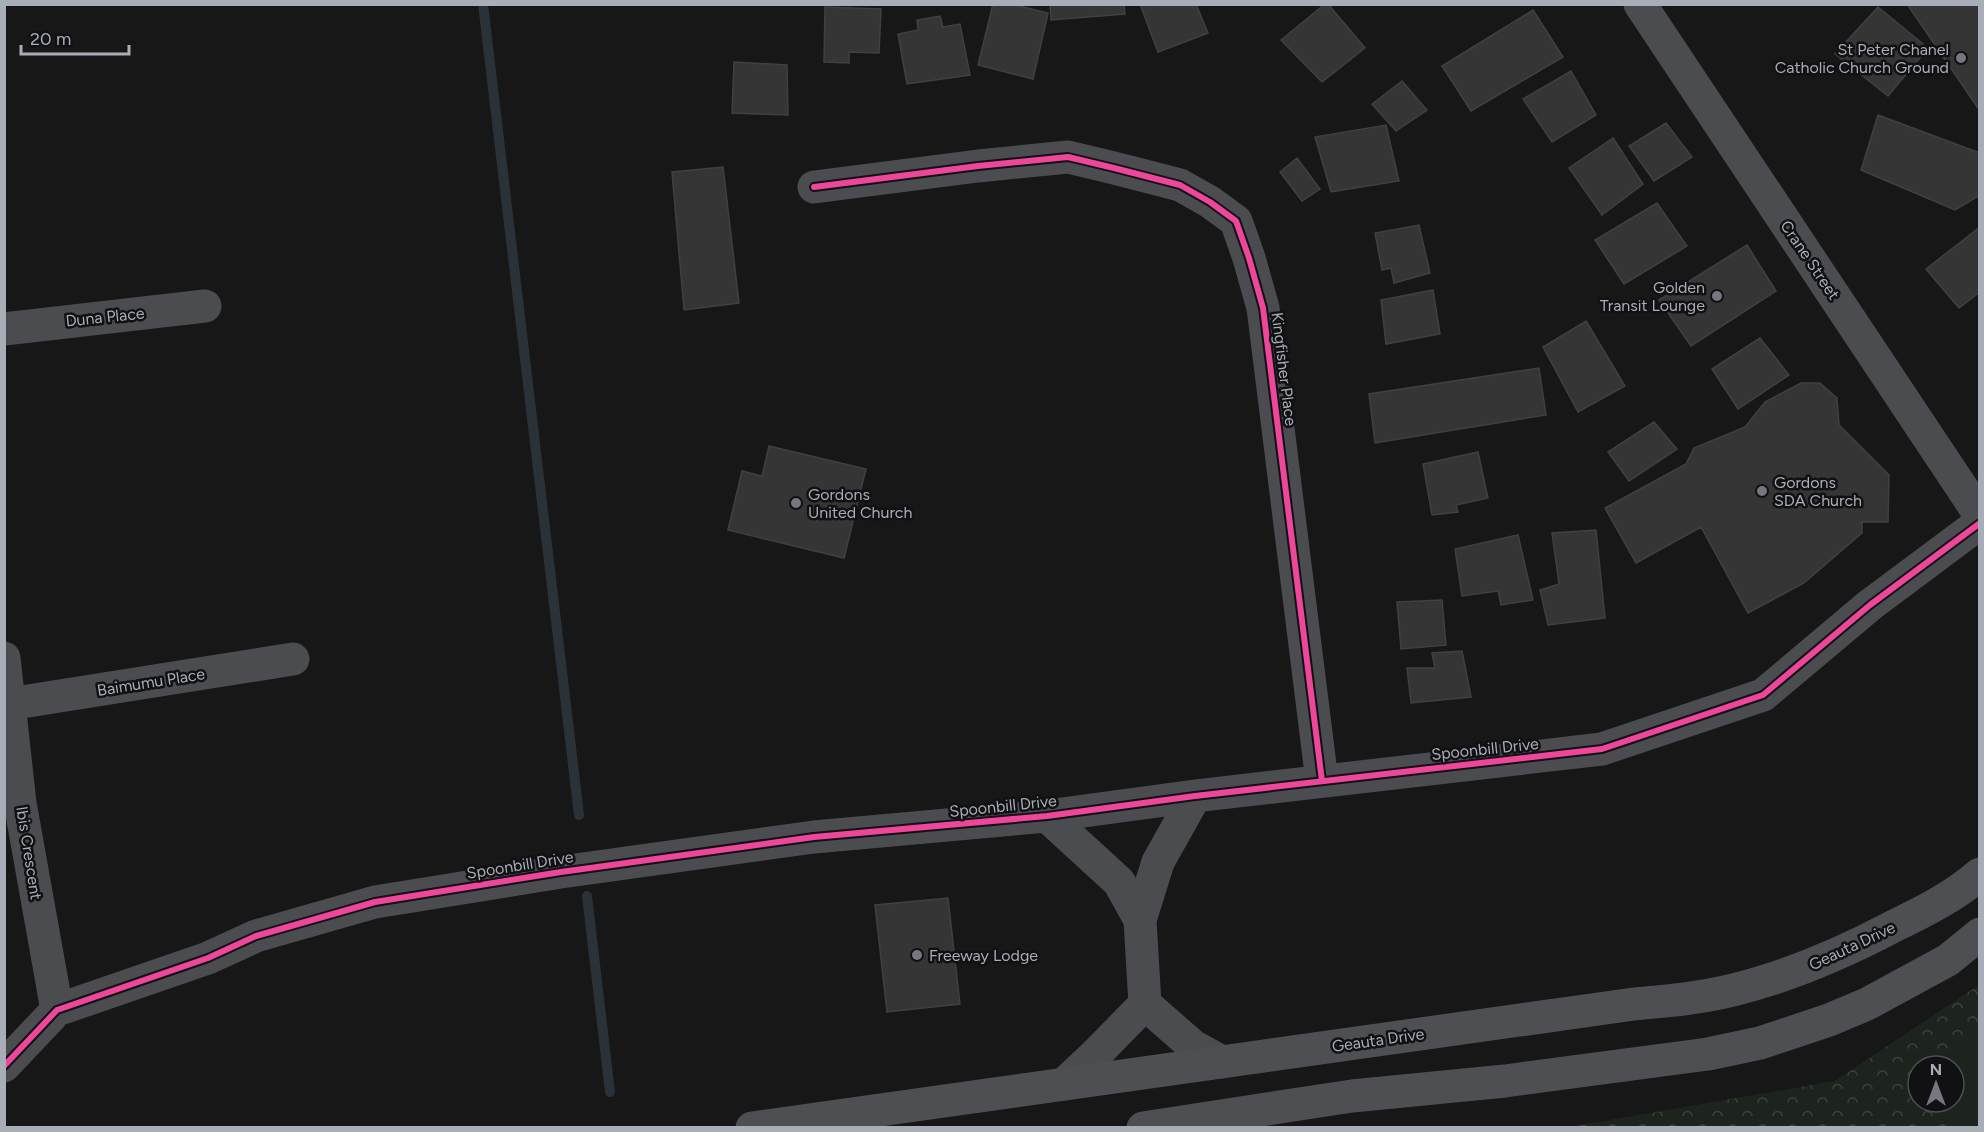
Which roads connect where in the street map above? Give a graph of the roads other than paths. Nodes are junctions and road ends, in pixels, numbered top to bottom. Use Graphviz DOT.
graph roads {
  1 [pos="1640,4"];
  2 [pos="814,187"];
  3 [pos="205,306"];
  4 [pos="4,329"];
  5 [pos="1980,515"];
  6 [pos="1980,523"];
  7 [pos="4,658"];
  8 [pos="293,659"];
  9 [pos="9,704"];
  10 [pos="1322,781"];
  11 [pos="1194,796"];
  12 [pos="1047,816"];
  13 [pos="1980,874"];
  14 [pos="1140,920"];
  15 [pos="1980,934"];
  16 [pos="1145,1004"];
  17 [pos="57,1010"];
  18 [pos="1222,1062"];
  19 [pos="4,1066"];
  20 [pos="1064,1084"];
  21 [pos="752,1128"];
  22 [pos="1143,1128"];
  1 -- 5 [label="street, Crane Street"];
  2 -- 10 [label="street, Kingfisher Place"];
  3 -- 4 [label="street, Duna Place"];
  6 -- 10 [label="street, Spoonbill Drive"];
  7 -- 9 [label="street, Ibis Crescent"];
  8 -- 9 [label="street, Baimumu Place"];
  9 -- 17 [label="street, Ibis Crescent"];
  10 -- 11 [label="street, Spoonbill Drive"];
  11 -- 12 [label="street, Spoonbill Drive"];
  11 -- 14 [label="street"];
  12 -- 14 [label="street"];
  12 -- 17 [label="street, Spoonbill Drive"];
  13 -- 18 [label="main road, Geauta Drive"];
  14 -- 16 [label="street"];
  15 -- 22 [label="main road"];
  16 -- 18 [label="street"];
  16 -- 20 [label="street"];
  17 -- 19 [label="street, Spoonbill Drive"];
  18 -- 20 [label="main road, Geauta Drive"];
  20 -- 21 [label="main road, Geauta Drive"];
}
